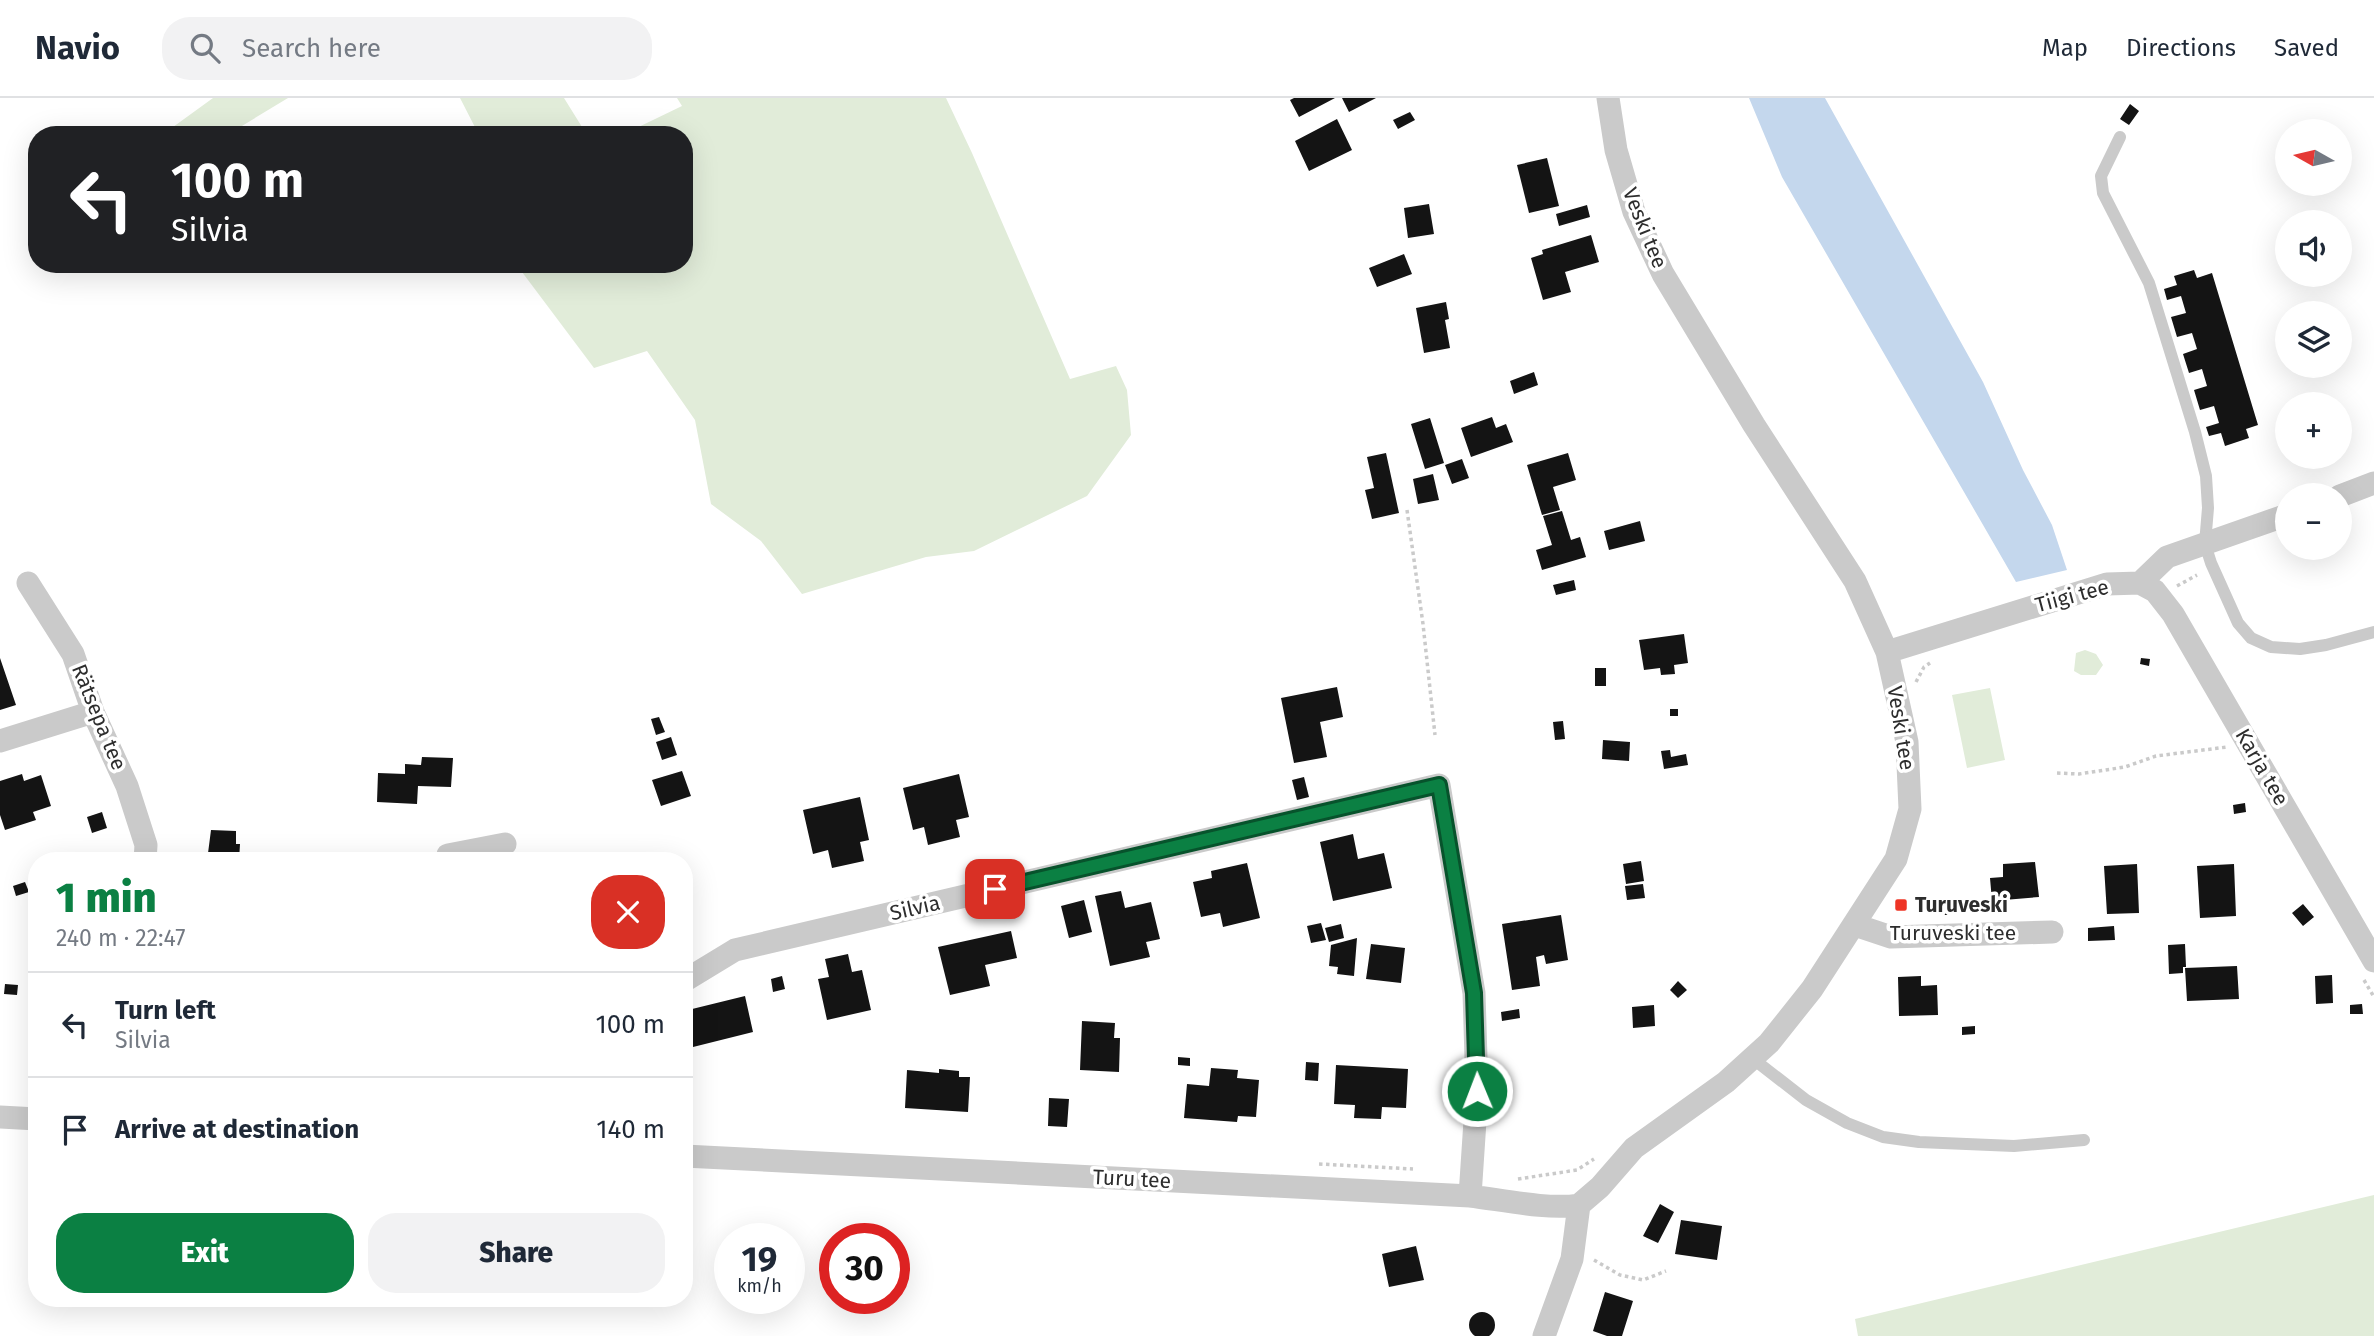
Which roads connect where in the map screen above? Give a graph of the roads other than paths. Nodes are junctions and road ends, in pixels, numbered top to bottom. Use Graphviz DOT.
graph roads {
  1 [pos="1608,98"];
  2 [pos="2120,137"];
  3 [pos="2374,484"];
  4 [pos="2352,492"];
  5 [pos="2275,518"];
  6 [pos="2205,544"];
  7 [pos="28,583"];
  8 [pos="2140,583"];
  9 [pos="2374,632"];
  10 [pos="1887,652"];
  11 [pos="93,712"];
  12 [pos="0,741"];
  13 [pos="505,844"];
  14 [pos="146,852"];
  15 [pos="464,852"];
  16 [pos="1855,925"];
  17 [pos="2052,932"];
  18 [pos="2368,968"];
  19 [pos="693,976"];
  20 [pos="1752,1058"];
  21 [pos="0,1118"];
  22 [pos="28,1119"];
  23 [pos="2084,1140"];
  24 [pos="693,1156"];
  25 [pos="1470,1196"];
  26 [pos="1579,1205"];
  27 [pos="1544,1336"];
  1 -- 10 [label="street, Veski tee"];
  2 -- 6 [label="lane"];
  3 -- 4 [label="street"];
  5 -- 6 [label="street, Tiigi tee"];
  6 -- 8 [label="street, Tiigi tee"];
  6 -- 9 [label="lane"];
  7 -- 11 [label="street, Rätsepa tee"];
  8 -- 10 [label="street, Tiigi tee"];
  8 -- 18 [label="street, Karja tee"];
  10 -- 16 [label="street, Veski tee"];
  11 -- 12 [label="street"];
  11 -- 14 [label="street, Rätsepa tee"];
  13 -- 15 [label="street"];
  16 -- 17 [label="street, Turuveski tee"];
  16 -- 20 [label="street, Veski tee"];
  19 -- 25 [label="street, Silvia"];
  20 -- 23 [label="lane"];
  20 -- 26 [label="street, Veski tee"];
  21 -- 22 [label="street"];
  24 -- 25 [label="street, Turu tee"];
  25 -- 26 [label="street, Turu tee"];
  26 -- 27 [label="street"];
}
